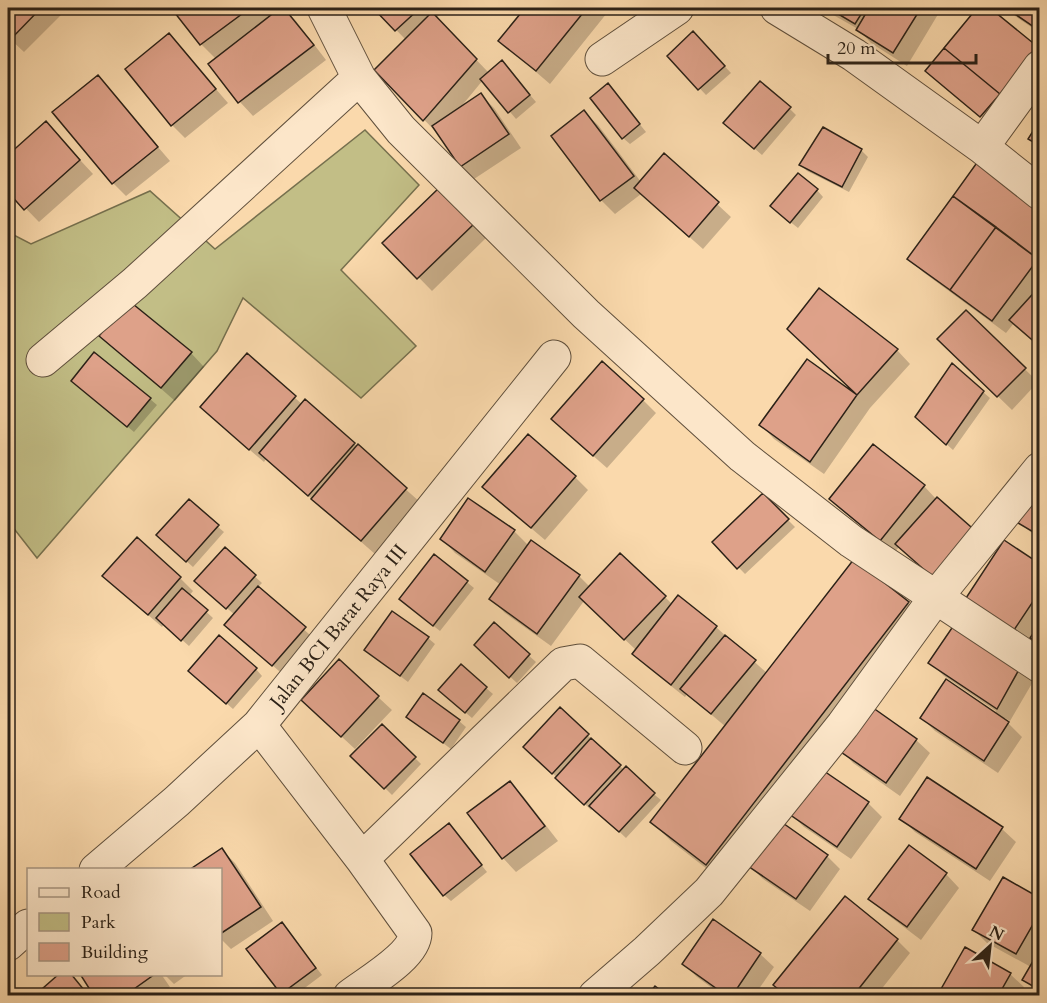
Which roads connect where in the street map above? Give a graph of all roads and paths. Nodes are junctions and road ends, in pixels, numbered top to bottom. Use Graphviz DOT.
graph roads {
  1 [pos="324,8"];
  2 [pos="677,8"];
  3 [pos="777,8"];
  4 [pos="602,59"];
  5 [pos="1040,68"];
  6 [pos="359,78"];
  7 [pos="982,147"];
  8 [pos="1040,193"];
  9 [pos="554,357"];
  10 [pos="43,360"];
  11 [pos="1040,469"];
  12 [pos="936,597"];
  13 [pos="1040,666"];
  14 [pos="259,725"];
  15 [pos="686,748"];
  16 [pos="362,859"];
  17 [pos="98,868"];
  18 [pos="27,927"];
  19 [pos="8,944"];
  20 [pos="350,996"];
  21 [pos="595,996"];
  1 -- 6 [label="street"];
  2 -- 4 [label="street"];
  3 -- 7 [label="street"];
  5 -- 7 [label="street"];
  6 -- 10 [label="street"];
  6 -- 12 [label="street"];
  7 -- 8 [label="street"];
  9 -- 14 [label="street, Jalan BCI Barat Raya III"];
  11 -- 12 [label="street"];
  12 -- 13 [label="street"];
  12 -- 21 [label="street"];
  14 -- 16 [label="street"];
  14 -- 17 [label="street, Jalan BCI Barat Raya III"];
  15 -- 16 [label="street"];
  16 -- 20 [label="street"];
  18 -- 19 [label="street"];
}
